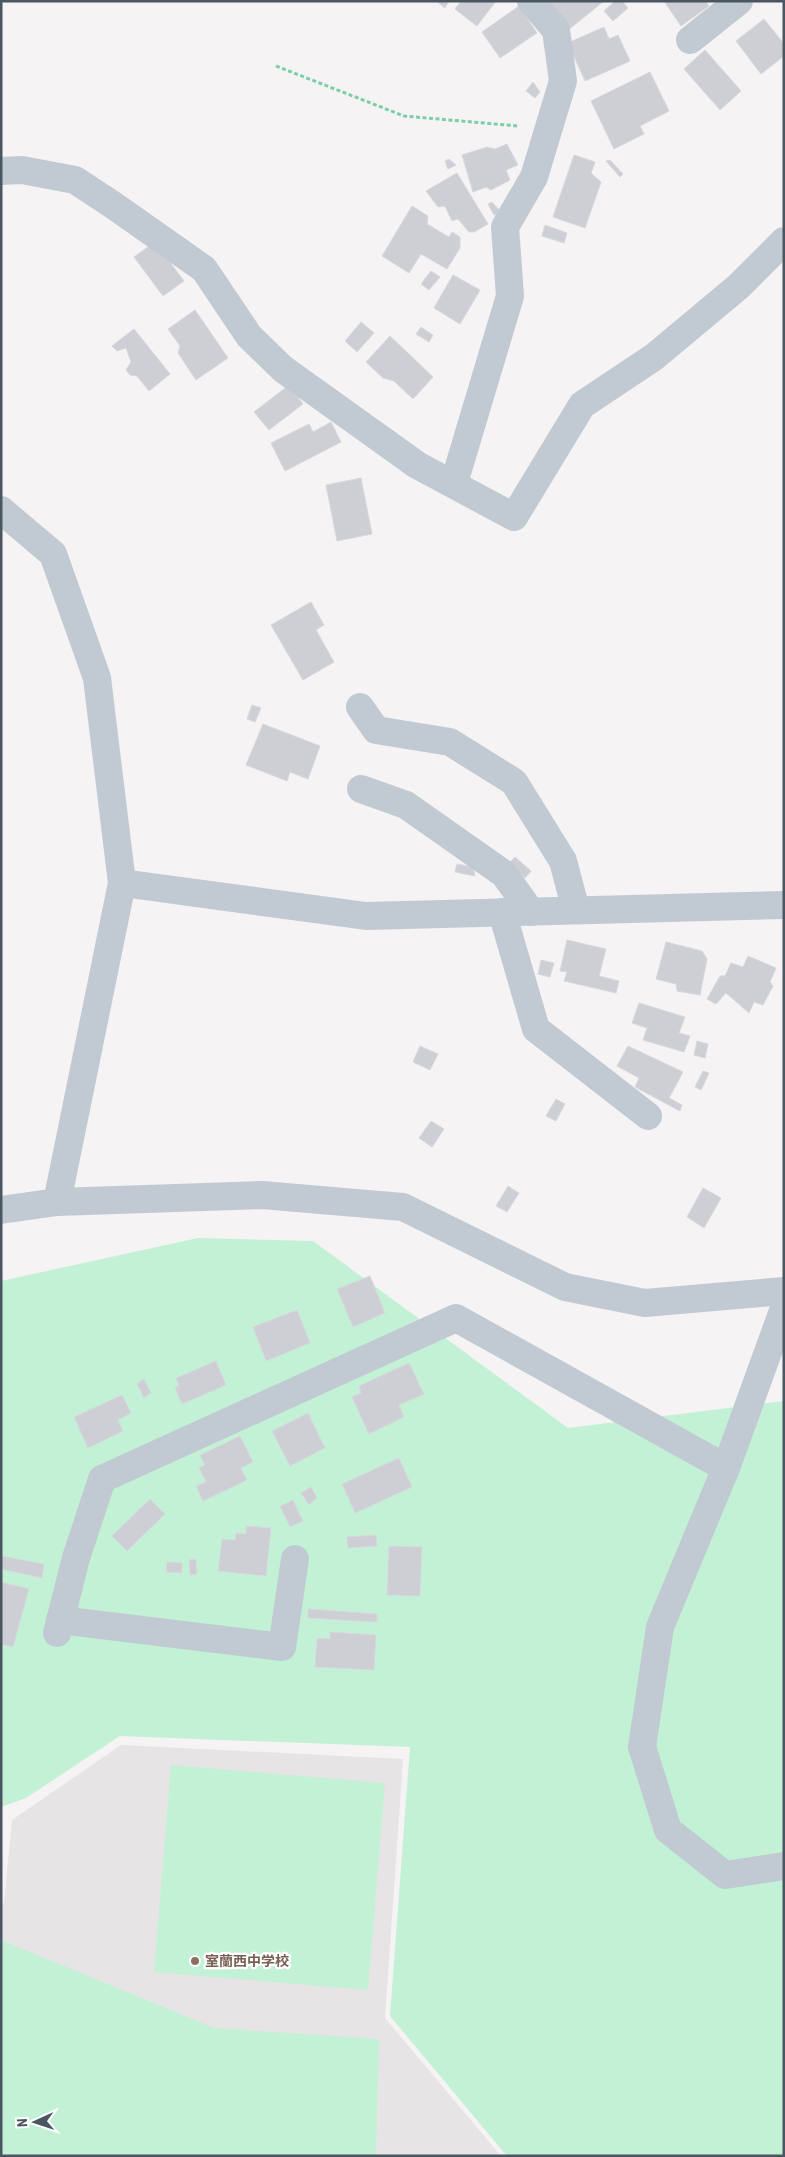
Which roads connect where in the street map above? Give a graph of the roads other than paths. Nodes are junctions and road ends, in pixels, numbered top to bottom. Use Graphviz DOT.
graph roads {
  1 [pos="532,1"];
  2 [pos="739,1"];
  3 [pos="690,40"];
  4 [pos="1,170"];
  5 [pos="784,241"];
  6 [pos="454,483"];
  7 [pos="1,510"];
  8 [pos="360,708"];
  9 [pos="361,789"];
  10 [pos="122,882"];
  11 [pos="784,905"];
  12 [pos="576,910"];
  13 [pos="502,912"];
  14 [pos="531,912"];
  15 [pos="648,1116"];
  16 [pos="56,1202"];
  17 [pos="1,1210"];
  18 [pos="784,1292"];
  19 [pos="784,1308"];
  20 [pos="726,1468"];
  21 [pos="295,1559"];
  22 [pos="784,1866"];
  1 -- 6 [label="street"];
  2 -- 3 [label="street"];
  4 -- 6 [label="street"];
  5 -- 6 [label="street"];
  7 -- 10 [label="street"];
  8 -- 12 [label="street"];
  9 -- 14 [label="street"];
  10 -- 13 [label="street"];
  10 -- 16 [label="street"];
  11 -- 12 [label="street"];
  12 -- 14 [label="street"];
  13 -- 14 [label="street"];
  13 -- 15 [label="street"];
  16 -- 17 [label="street"];
  16 -- 18 [label="street"];
  19 -- 20 [label="street"];
  20 -- 21 [label="street"];
  20 -- 22 [label="street"];
}
